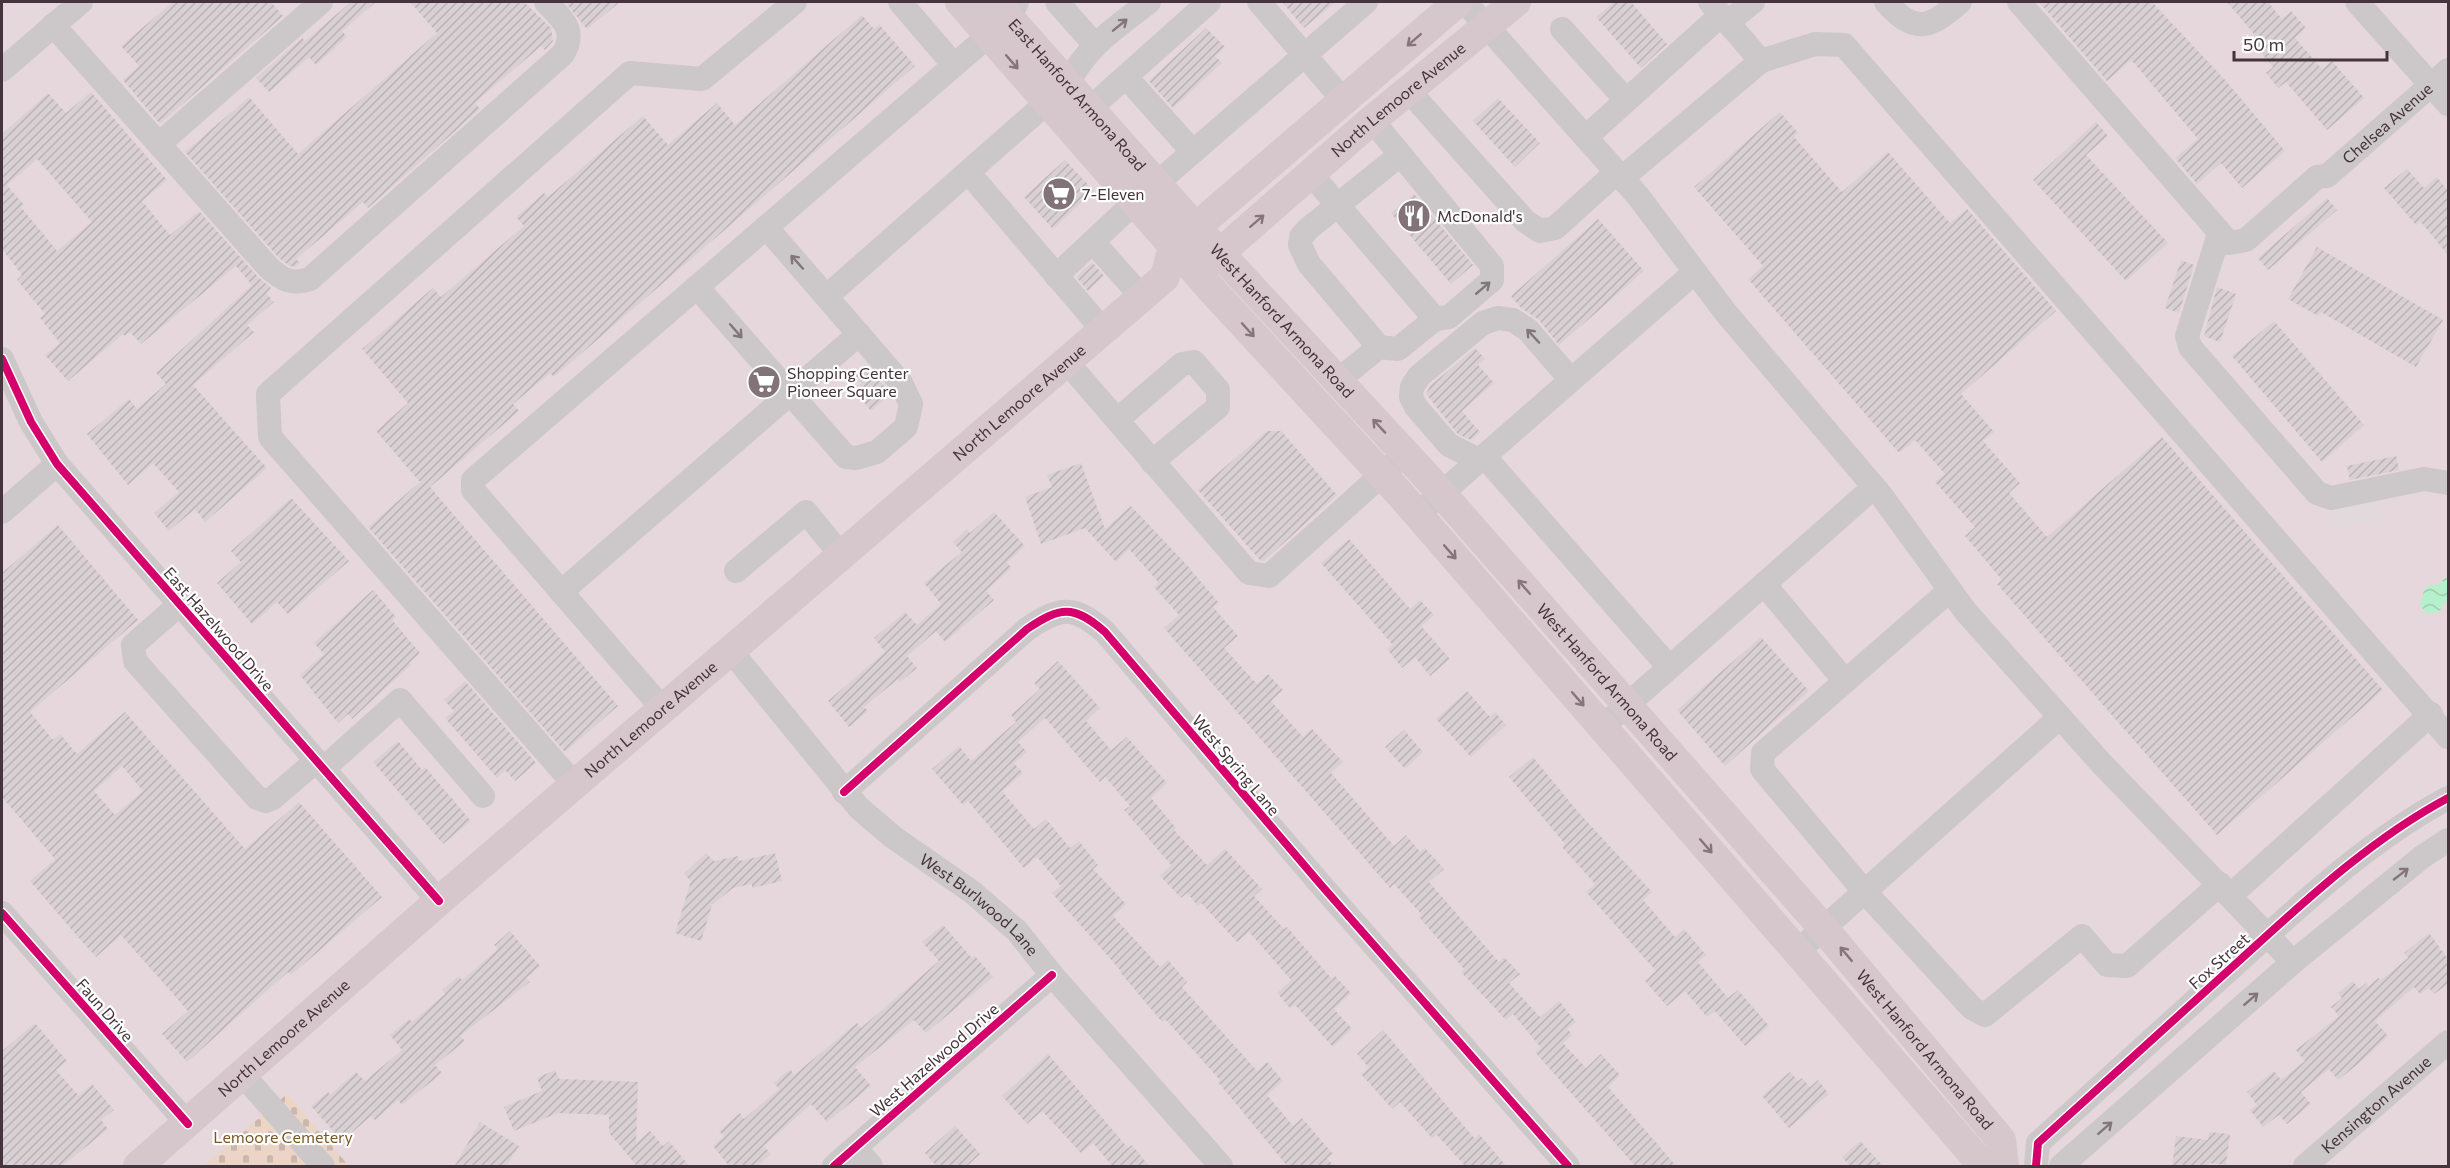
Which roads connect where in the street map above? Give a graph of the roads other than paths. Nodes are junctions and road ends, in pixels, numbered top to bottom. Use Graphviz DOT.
graph roads {
  1 [pos="81,2"];
  2 [pos="321,2"];
  3 [pos="546,2"];
  4 [pos="795,2"];
  5 [pos="900,2"];
  6 [pos="960,2"];
  7 [pos="1057,2"];
  8 [pos="1149,2"];
  9 [pos="1209,2"];
  10 [pos="1259,2"];
  11 [pos="1366,2"];
  12 [pos="1458,2"];
  13 [pos="1465,2"];
  14 [pos="1516,2"];
  15 [pos="1753,2"];
  16 [pos="1886,2"];
  17 [pos="1960,2"];
  18 [pos="2019,2"];
  19 [pos="2357,2"];
  20 [pos="1720,13"];
  21 [pos="1002,14"];
  22 [pos="53,26"];
  23 [pos="1488,27"];
  24 [pos="1562,29"];
  25 [pos="1095,45"];
  26 [pos="1305,54"];
  27 [pos="1761,61"];
  28 [pos="954,64"];
  29 [pos="1386,64"];
  30 [pos="2,70"];
  31 [pos="1126,77"];
  32 [pos="2440,77"];
  33 [pos="1408,90"];
  34 [pos="1058,93"];
  35 [pos="1344,100"];
  36 [pos="1626,100"];
  37 [pos="2448,104"];
  38 [pos="1080,118"];
  39 [pos="1372,120"];
  40 [pos="1586,137"];
  41 [pos="159,144"];
  42 [pos="1193,152"];
  43 [pos="1400,154"];
  44 [pos="968,172"];
  45 [pos="1311,174"];
  46 [pos="1620,175"];
  47 [pos="1157,183"];
  48 [pos="1134,203"];
  49 [pos="1337,206"];
  50 [pos="1191,221"];
  51 [pos="766,227"];
  52 [pos="2219,234"];
  53 [pos="1093,242"];
  54 [pos="1173,247"];
  55 [pos="1220,253"];
  56 [pos="1695,272"];
  57 [pos="1056,276"];
  58 [pos="1165,277"];
  59 [pos="1203,280"];
  60 [pos="697,286"];
  61 [pos="827,296"];
  62 [pos="1142,297"];
  63 [pos="1435,319"];
  64 [pos="1103,330"];
  65 [pos="859,334"];
  66 [pos="1379,347"];
  67 [pos="2,359"];
  68 [pos="1066,362"];
  69 [pos="1571,380"];
  70 [pos="1337,381"];
  71 [pos="790,393"];
  72 [pos="1313,401"];
  73 [pos="1117,420"];
  74 [pos="1405,454"];
  75 [pos="1481,458"];
  76 [pos="1152,462"];
  77 [pos="57,464"];
  78 [pos="1382,476"];
  79 [pos="2448,483"];
  80 [pos="1875,487"];
  81 [pos="1441,494"];
  82 [pos="2,512"];
  83 [pos="1417,514"];
  84 [pos="842,555"];
  85 [pos="736,572"];
  86 [pos="1764,584"];
  87 [pos="1950,590"];
  88 [pos="561,592"];
  89 [pos="180,604"];
  90 [pos="731,651"];
  91 [pos="1669,667"];
  92 [pos="1845,681"];
  93 [pos="1627,704"];
  94 [pos="663,709"];
  95 [pos="2431,714"];
  96 [pos="2060,717"];
  97 [pos="1602,727"];
  98 [pos="2448,737"];
  99 [pos="320,765"];
  100 [pos="575,784"];
  101 [pos="844,792"];
  102 [pos="483,796"];
  103 [pos="2448,798"];
  104 [pos="2448,840"];
  105 [pos="2225,890"];
  106 [pos="1864,891"];
  107 [pos="439,901"];
  108 [pos="2,913"];
  109 [pos="1824,928"];
  110 [pos="2269,934"];
  111 [pos="1798,951"];
  112 [pos="2293,962"];
  113 [pos="1052,975"];
  114 [pos="2448,1042"];
  115 [pos="243,1076"];
  116 [pos="188,1124"];
  117 [pos="855,1148"];
  118 [pos="2004,1166"];
  119 [pos="2037,1166"];
  120 [pos="138,1167"];
  121 [pos="323,1167"];
  122 [pos="834,1167"];
  123 [pos="871,1167"];
  124 [pos="1221,1167"];
  125 [pos="1568,1167"];
  126 [pos="2061,1167"];
  127 [pos="2305,1167"];
  1 -- 22 [label="street"];
  2 -- 41 [label="street"];
  3 -- 41 [label="street"];
  4 -- 100 [label="street"];
  5 -- 28 [label="street"];
  6 -- 21 [label="main road, East Hanford Armona Road"];
  7 -- 25 [label="street"];
  25 -- 8 [label="street, one-way"];
  9 -- 31 [label="street"];
  10 -- 26 [label="street"];
  11 -- 26 [label="street"];
  12 -- 29 [label="main road, one-way"];
  13 -- 23 [label="street"];
  14 -- 23 [label="main road, North Lemoore Avenue"];
  15 -- 20 [label="street"];
  16 -- 17 [label="street"];
  18 -- 52 [label="street"];
  19 -- 32 [label="street"];
  20 -- 27 [label="street"];
  20 -- 36 [label="street"];
  21 -- 28 [label="street"];
  21 -- 34 [label="main road, East Hanford Armona Road"];
  22 -- 30 [label="street"];
  22 -- 41 [label="street"];
  23 -- 33 [label="main road, North Lemoore Avenue"];
  23 -- 40 [label="street"];
  24 -- 36 [label="street"];
  25 -- 34 [label="street"];
  26 -- 35 [label="street"];
  26 -- 42 [label="street"];
  27 -- 46 [label="street"];
  27 -- 95 [label="street"];
  28 -- 51 [label="street"];
  29 -- 33 [label="main road"];
  29 -- 35 [label="main road"];
  31 -- 38 [label="street"];
  31 -- 42 [label="street"];
  32 -- 37 [label="street"];
  32 -- 52 [label="street, Chelsea Avenue"];
  33 -- 39 [label="main road, North Lemoore Avenue"];
  33 -- 46 [label="street"];
  34 -- 38 [label="main road, East Hanford Armona Road"];
  34 -- 44 [label="street"];
  35 -- 50 [label="main road"];
  36 -- 40 [label="street"];
  38 -- 47 [label="main road, East Hanford Armona Road"];
  38 -- 48 [label="main road, East Hanford Armona Road"];
  39 -- 43 [label="street"];
  39 -- 45 [label="main road, North Lemoore Avenue"];
  40 -- 46 [label="street"];
  42 -- 47 [label="street"];
  43 -- 49 [label="street"];
  63 -- 43 [label="street, one-way"];
  44 -- 57 [label="street"];
  44 -- 61 [label="street"];
  45 -- 49 [label="street"];
  55 -- 45 [label="main road, North Lemoore Avenue, one-way"];
  46 -- 56 [label="street"];
  47 -- 48 [label="street"];
  47 -- 50 [label="main road, East Hanford Armona Road"];
  48 -- 53 [label="street"];
  48 -- 54 [label="main road, East Hanford Armona Road"];
  49 -- 63 [label="street"];
  49 -- 66 [label="street"];
  50 -- 54 [label="main road"];
  50 -- 55 [label="main road, West Hanford Armona Road"];
  51 -- 60 [label="street"];
  61 -- 51 [label="street, one-way"];
  52 -- 79 [label="street"];
  53 -- 57 [label="street"];
  53 -- 62 [label="street"];
  54 -- 58 [label="main road"];
  54 -- 59 [label="main road, East Hanford Armona Road"];
  55 -- 59 [label="main road, North Lemoore Avenue"];
  55 -- 70 [label="main road, West Hanford Armona Road"];
  56 -- 69 [label="street"];
  56 -- 80 [label="street"];
  57 -- 64 [label="street"];
  58 -- 59 [label="main road"];
  58 -- 62 [label="main road, North Lemoore Avenue"];
  59 -- 72 [label="main road, West Hanford Armona Road, one-way"];
  60 -- 71 [label="street, one-way"];
  60 -- 88 [label="street"];
  61 -- 65 [label="street"];
  62 -- 64 [label="main road, North Lemoore Avenue"];
  63 -- 66 [label="street"];
  64 -- 68 [label="main road, North Lemoore Avenue"];
  65 -- 71 [label="street"];
  65 -- 71 [label="street"];
  66 -- 70 [label="street"];
  67 -- 77 [label="street, East Hazelwood Drive"];
  68 -- 73 [label="street"];
  68 -- 84 [label="main road, North Lemoore Avenue"];
  69 -- 75 [label="street"];
  69 -- 75 [label="street, one-way"];
  70 -- 72 [label="main road"];
  74 -- 70 [label="main road, West Hanford Armona Road, one-way"];
  71 -- 88 [label="street"];
  72 -- 78 [label="main road, West Hanford Armona Road"];
  73 -- 76 [label="street"];
  73 -- 76 [label="street"];
  74 -- 78 [label="street"];
  74 -- 81 [label="main road, West Hanford Armona Road"];
  75 -- 81 [label="street"];
  75 -- 91 [label="street"];
  76 -- 78 [label="street"];
  77 -- 82 [label="street"];
  77 -- 89 [label="street, East Hazelwood Drive"];
  78 -- 83 [label="main road, West Hanford Armona Road"];
  80 -- 86 [label="street"];
  80 -- 87 [label="street"];
  81 -- 83 [label="street"];
  93 -- 81 [label="main road, West Hanford Armona Road, one-way"];
  83 -- 97 [label="main road, West Hanford Armona Road, one-way"];
  84 -- 85 [label="street"];
  84 -- 90 [label="main road, North Lemoore Avenue"];
  86 -- 91 [label="street"];
  86 -- 92 [label="street"];
  87 -- 92 [label="street"];
  87 -- 96 [label="street"];
  88 -- 94 [label="street"];
  89 -- 99 [label="street, East Hazelwood Drive"];
  89 -- 99 [label="street"];
  90 -- 94 [label="main road, North Lemoore Avenue"];
  90 -- 101 [label="street, West Burlwood Lane"];
  91 -- 93 [label="street"];
  92 -- 106 [label="street"];
  93 -- 97 [label="street"];
  93 -- 109 [label="main road, West Hanford Armona Road"];
  94 -- 100 [label="main road, North Lemoore Avenue"];
  95 -- 98 [label="street"];
  95 -- 105 [label="street"];
  96 -- 105 [label="street"];
  96 -- 106 [label="street"];
  97 -- 111 [label="main road, West Hanford Armona Road, one-way"];
  99 -- 102 [label="street"];
  99 -- 107 [label="street, East Hazelwood Drive"];
  100 -- 107 [label="main road, North Lemoore Avenue"];
  101 -- 113 [label="street, West Burlwood Lane"];
  101 -- 125 [label="street, West Spring Lane"];
  103 -- 110 [label="street, Fox Street"];
  112 -- 104 [label="street, one-way"];
  105 -- 106 [label="street"];
  105 -- 110 [label="street"];
  106 -- 109 [label="street"];
  107 -- 115 [label="main road, North Lemoore Avenue"];
  108 -- 116 [label="street, Faun Drive"];
  109 -- 111 [label="street"];
  118 -- 109 [label="main road, West Hanford Armona Road, one-way"];
  110 -- 112 [label="street"];
  110 -- 119 [label="street, Fox Street"];
  111 -- 118 [label="main road, West Hanford Armona Road"];
  126 -- 112 [label="street, one-way"];
  113 -- 117 [label="street, West Hazelwood Drive"];
  113 -- 124 [label="street, West Burlwood Lane"];
  114 -- 127 [label="street, Kensington Avenue"];
  115 -- 116 [label="main road, North Lemoore Avenue"];
  115 -- 121 [label="street"];
  116 -- 120 [label="main road, North Lemoore Avenue"];
  117 -- 122 [label="street, West Hazelwood Drive"];
  117 -- 123 [label="street"];
}
